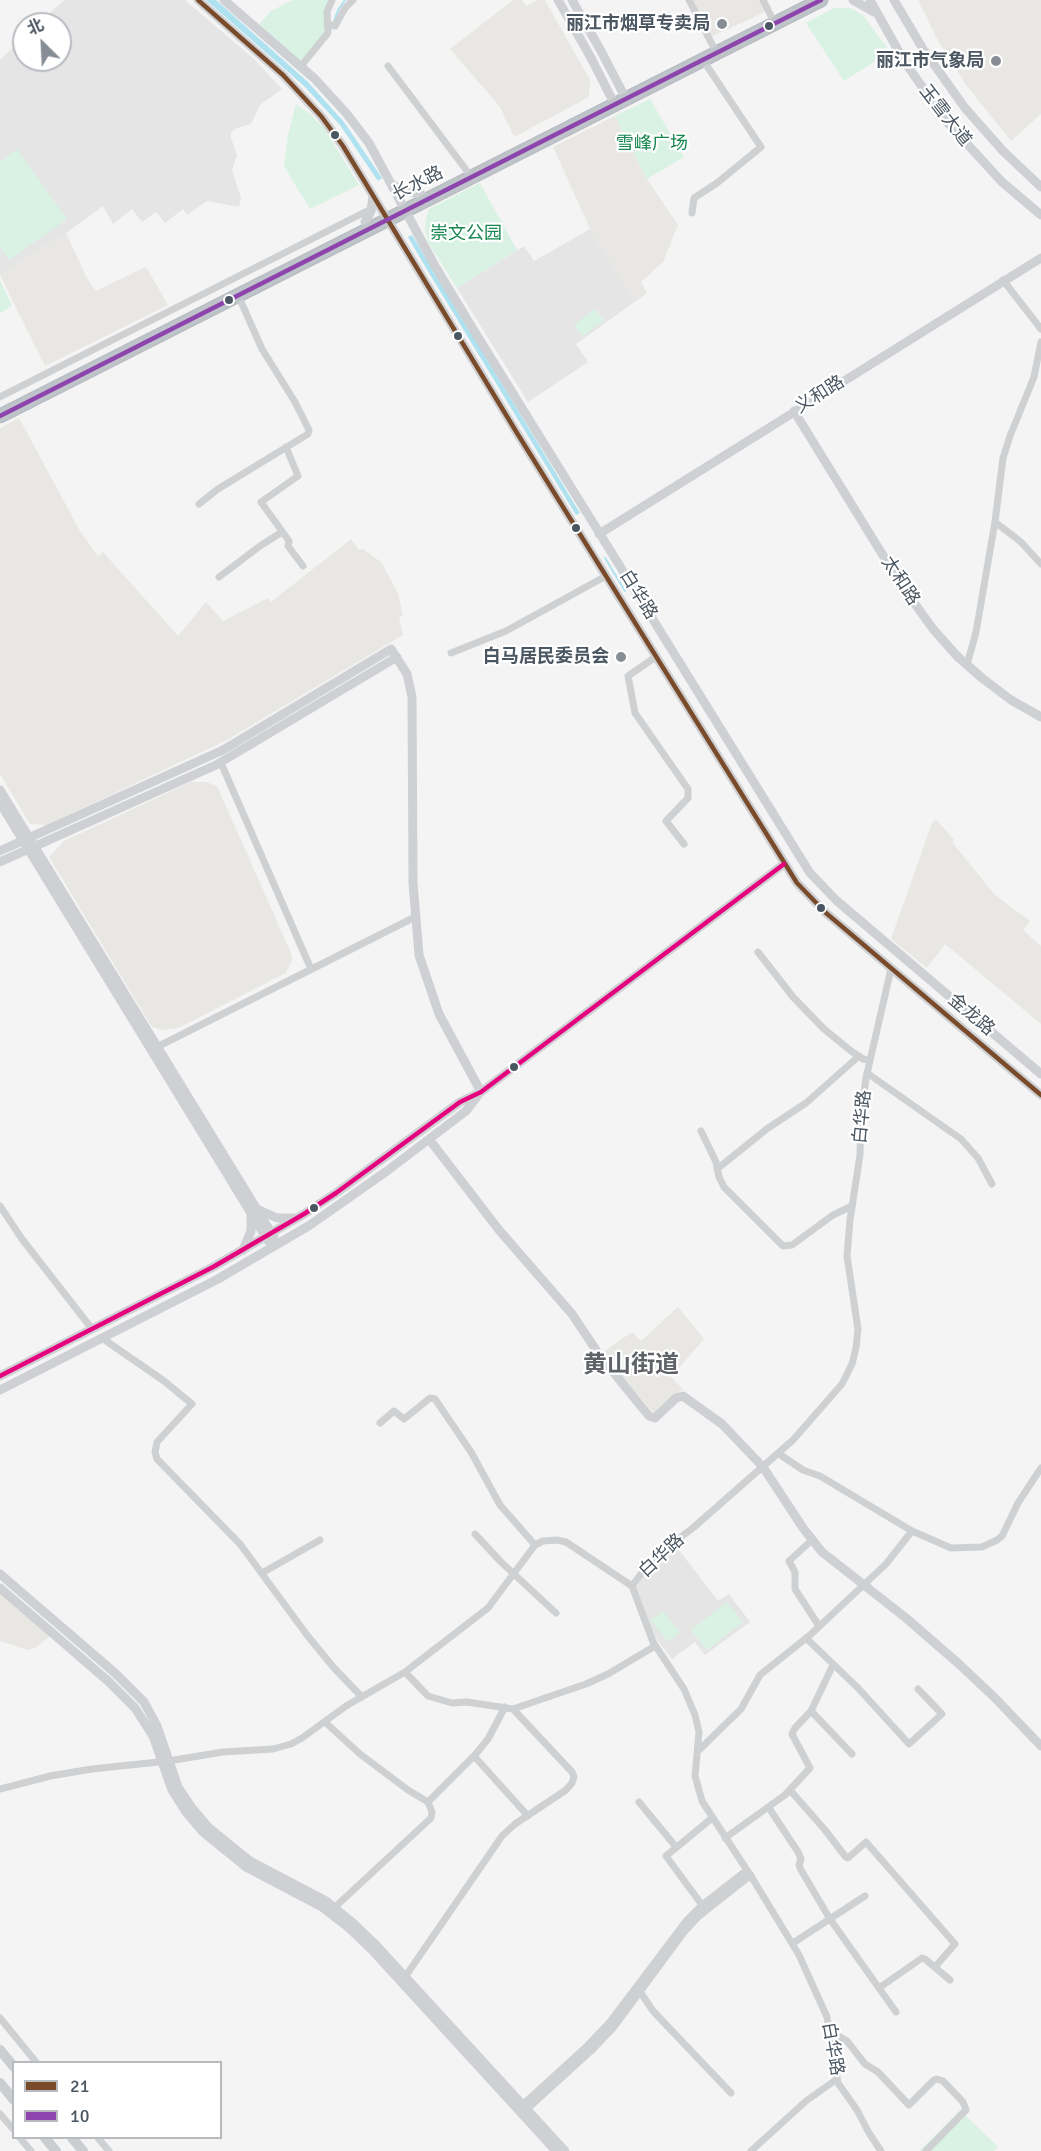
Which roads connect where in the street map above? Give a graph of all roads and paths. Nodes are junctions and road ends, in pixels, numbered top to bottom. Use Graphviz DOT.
graph roads {
  1 [pos="198,0"];
  2 [pos="224,0"];
  3 [pos="332,0"];
  4 [pos="353,0"];
  5 [pos="558,0"];
  6 [pos="572,0"];
  7 [pos="689,0"];
  8 [pos="763,0"];
  9 [pos="804,0"];
  10 [pos="821,0"];
  11 [pos="853,0"];
  12 [pos="870,0"];
  13 [pos="896,1"];
  14 [pos="877,14"];
  15 [pos="771,16"];
  16 [pos="327,24"];
  17 [pos="713,46"];
  18 [pos="703,60"];
  19 [pos="301,66"];
  20 [pos="388,66"];
  21 [pos="618,99"];
  22 [pos="468,171"];
  23 [pos="393,185"];
  24 [pos="1041,187"];
  25 [pos="421,194"];
  26 [pos="405,207"];
  27 [pos="692,213"];
  28 [pos="380,214"];
  29 [pos="1041,215"];
  30 [pos="1041,258"];
  31 [pos="1003,280"];
  32 [pos="238,295"];
  33 [pos="1041,329"];
  34 [pos="1041,342"];
  35 [pos="0,397"];
  36 [pos="0,408"];
  37 [pos="794,411"];
  38 [pos="0,416"];
  39 [pos="286,447"];
  40 [pos="199,504"];
  41 [pos="995,522"];
  42 [pos="282,532"];
  43 [pos="599,534"];
  44 [pos="1041,564"];
  45 [pos="303,566"];
  46 [pos="606,576"];
  47 [pos="219,577"];
  48 [pos="394,653"];
  49 [pos="451,653"];
  50 [pos="657,656"];
  51 [pos="967,665"];
  52 [pos="1041,717"];
  53 [pos="221,762"];
  54 [pos="0,790"];
  55 [pos="0,803"];
  56 [pos="28,843"];
  57 [pos="684,844"];
  58 [pos="0,851"];
  59 [pos="0,862"];
  60 [pos="784,864"];
  61 [pos="415,917"];
  62 [pos="758,952"];
  63 [pos="900,955"];
  64 [pos="311,969"];
  65 [pos="891,969"];
  66 [pos="158,1047"];
  67 [pos="859,1056"];
  68 [pos="870,1060"];
  69 [pos="867,1073"];
  70 [pos="1041,1074"];
  71 [pos="481,1092"];
  72 [pos="1041,1095"];
  73 [pos="701,1131"];
  74 [pos="429,1139"];
  75 [pos="717,1169"];
  76 [pos="992,1184"];
  77 [pos="0,1206"];
  78 [pos="852,1206"];
  79 [pos="254,1210"];
  80 [pos="300,1216"];
  81 [pos="269,1235"];
  82 [pos="276,1246"];
  83 [pos="242,1251"];
  84 [pos="92,1329"];
  85 [pos="102,1338"];
  86 [pos="0,1376"];
  87 [pos="0,1390"];
  88 [pos="380,1423"];
  89 [pos="779,1454"];
  90 [pos="763,1467"];
  91 [pos="1041,1468"];
  92 [pos="912,1531"];
  93 [pos="475,1534"];
  94 [pos="320,1540"];
  95 [pos="812,1540"];
  96 [pos="535,1545"];
  97 [pos="262,1573"];
  98 [pos="0,1574"];
  99 [pos="513,1574"];
  100 [pos="864,1585"];
  101 [pos="632,1586"];
  102 [pos="0,1588"];
  103 [pos="556,1614"];
  104 [pos="819,1626"];
  105 [pos="806,1638"];
  106 [pos="655,1646"];
  107 [pos="833,1665"];
  108 [pos="405,1672"];
  109 [pos="918,1689"];
  110 [pos="362,1697"];
  111 [pos="509,1708"];
  112 [pos="811,1711"];
  113 [pos="325,1722"];
  114 [pos="1041,1746"];
  115 [pos="697,1752"];
  116 [pos="852,1754"];
  117 [pos="474,1756"];
  118 [pos="165,1761"];
  119 [pos="0,1789"];
  120 [pos="790,1790"];
  121 [pos="428,1802"];
  122 [pos="639,1802"];
  123 [pos="769,1808"];
  124 [pos="528,1816"];
  125 [pos="712,1818"];
  126 [pos="725,1838"];
  127 [pos="676,1847"];
  128 [pos="749,1873"];
  129 [pos="865,1896"];
  130 [pos="702,1905"];
  131 [pos="334,1908"];
  132 [pos="830,1919"];
  133 [pos="793,1943"];
  134 [pos="934,1967"];
  135 [pos="405,1977"];
  136 [pos="950,1980"];
  137 [pos="879,1988"];
  138 [pos="640,1993"];
  139 [pos="896,2012"];
  140 [pos="0,2018"];
  141 [pos="831,2036"];
  142 [pos="0,2050"];
  143 [pos="35,2061"];
  144 [pos="12,2065"];
  145 [pos="837,2079"];
  146 [pos="0,2084"];
  147 [pos="731,2093"];
  148 [pos="12,2098"];
  149 [pos="522,2109"];
  150 [pos="0,2114"];
  151 [pos="12,2128"];
  152 [pos="21,2139"];
  153 [pos="46,2139"];
  154 [pos="73,2139"];
  155 [pos="99,2139"];
  156 [pos="31,2151"];
  157 [pos="56,2151"];
  158 [pos="83,2151"];
  159 [pos="109,2151"];
  160 [pos="556,2151"];
  161 [pos="565,2151"];
  162 [pos="751,2151"];
  163 [pos="881,2151"];
  164 [pos="926,2151"];
  1 -- 28 [label="street, 金龙路"];
  2 -- 19 [label="street, 白华路"];
  3 -- 16 [label="street"];
  4 -- 16 [label="street"];
  5 -- 21 [label="street"];
  6 -- 21 [label="street"];
  7 -- 17 [label="street"];
  8 -- 15 [label="street"];
  9 -- 15 [label="highway, 长水路"];
  10 -- 18 [label="highway, 长水路"];
  11 -- 14 [label="street"];
  12 -- 14 [label="street, 玉雪大道"];
  13 -- 24 [label="street, 玉雪大道"];
  14 -- 29 [label="street, 玉雪大道"];
  15 -- 17 [label="highway, 长水路"];
  16 -- 19 [label="street"];
  17 -- 21 [label="highway, 长水路"];
  18 -- 21 [label="highway, 长水路"];
  18 -- 27 [label="street"];
  19 -- 23 [label="street, 白华路"];
  20 -- 22 [label="street"];
  21 -- 22 [label="highway, 长水路"];
  21 -- 26 [label="highway, 长水路"];
  22 -- 25 [label="highway, 长水路"];
  23 -- 25 [label="street"];
  23 -- 26 [label="street, 白华路"];
  25 -- 26 [label="highway, 长水路"];
  26 -- 28 [label="highway, 长水路"];
  26 -- 43 [label="street, 白华路"];
  28 -- 32 [label="highway, 长水路"];
  28 -- 35 [label="street"];
  28 -- 36 [label="highway, 长水路"];
  28 -- 46 [label="street, 金龙路"];
  30 -- 31 [label="street, 义和路"];
  31 -- 33 [label="street"];
  31 -- 37 [label="street, 义和路"];
  32 -- 38 [label="highway, 长水路"];
  32 -- 39 [label="street"];
  34 -- 41 [label="street"];
  37 -- 43 [label="street, 义和路"];
  37 -- 51 [label="street, 太和路"];
  39 -- 40 [label="street"];
  39 -- 42 [label="street"];
  41 -- 44 [label="street"];
  41 -- 51 [label="street"];
  42 -- 45 [label="street"];
  42 -- 47 [label="street"];
  43 -- 63 [label="street, 白华路"];
  46 -- 49 [label="street"];
  46 -- 50 [label="street, 金龙路"];
  48 -- 53 [label="street"];
  48 -- 56 [label="street"];
  48 -- 61 [label="street"];
  50 -- 57 [label="street"];
  50 -- 60 [label="street, 金龙路"];
  51 -- 52 [label="street, 太和路"];
  53 -- 56 [label="street"];
  53 -- 64 [label="street"];
  54 -- 56 [label="street"];
  55 -- 56 [label="street"];
  56 -- 58 [label="street"];
  56 -- 59 [label="street"];
  56 -- 66 [label="street"];
  56 -- 79 [label="street"];
  60 -- 65 [label="street, 金龙路"];
  60 -- 71 [label="street"];
  61 -- 64 [label="street"];
  61 -- 71 [label="street"];
  62 -- 67 [label="street"];
  63 -- 70 [label="street, 金龙路"];
  64 -- 66 [label="street"];
  65 -- 68 [label="street, 白华路"];
  65 -- 72 [label="street, 金龙路"];
  66 -- 79 [label="street"];
  67 -- 68 [label="street"];
  67 -- 75 [label="street"];
  68 -- 69 [label="street, 白华路"];
  69 -- 76 [label="street"];
  69 -- 78 [label="street, 白华路"];
  71 -- 74 [label="street"];
  71 -- 80 [label="street"];
  73 -- 75 [label="street"];
  74 -- 82 [label="street"];
  74 -- 90 [label="street"];
  75 -- 78 [label="street"];
  77 -- 84 [label="street"];
  78 -- 89 [label="street, 白华路"];
  79 -- 80 [label="street"];
  79 -- 81 [label="street"];
  79 -- 83 [label="street"];
  80 -- 81 [label="street"];
  81 -- 82 [label="street"];
  81 -- 83 [label="street"];
  82 -- 85 [label="street"];
  83 -- 84 [label="street"];
  84 -- 86 [label="street"];
  85 -- 87 [label="street"];
  85 -- 97 [label="street"];
  88 -- 96 [label="street"];
  89 -- 90 [label="street, 白华路"];
  89 -- 92 [label="street"];
  90 -- 95 [label="street"];
  90 -- 101 [label="street, 白华路"];
  91 -- 92 [label="street"];
  92 -- 100 [label="street"];
  93 -- 99 [label="street"];
  94 -- 97 [label="street"];
  95 -- 100 [label="street"];
  95 -- 104 [label="street"];
  96 -- 99 [label="street"];
  96 -- 101 [label="street"];
  97 -- 110 [label="street"];
  98 -- 118 [label="street"];
  99 -- 103 [label="street"];
  99 -- 108 [label="street"];
  100 -- 104 [label="street"];
  100 -- 114 [label="street"];
  101 -- 106 [label="street, 白华路"];
  102 -- 118 [label="street"];
  104 -- 105 [label="street"];
  105 -- 107 [label="street"];
  105 -- 115 [label="street"];
  106 -- 111 [label="street"];
  106 -- 115 [label="street, 白华路"];
  107 -- 109 [label="street"];
  107 -- 112 [label="street"];
  108 -- 110 [label="street"];
  108 -- 111 [label="street"];
  110 -- 113 [label="street"];
  111 -- 117 [label="street"];
  111 -- 124 [label="street"];
  112 -- 116 [label="street"];
  112 -- 120 [label="street"];
  113 -- 118 [label="street"];
  113 -- 121 [label="street"];
  115 -- 125 [label="street, 白华路"];
  117 -- 121 [label="street"];
  117 -- 124 [label="street"];
  118 -- 119 [label="street"];
  118 -- 131 [label="street"];
  118 -- 149 [label="street"];
  120 -- 123 [label="street"];
  120 -- 134 [label="street"];
  121 -- 131 [label="street"];
  122 -- 127 [label="street"];
  123 -- 126 [label="street"];
  123 -- 132 [label="street"];
  124 -- 135 [label="street"];
  125 -- 126 [label="street, 白华路"];
  125 -- 127 [label="street"];
  126 -- 128 [label="street, 白华路"];
  127 -- 130 [label="street"];
  128 -- 130 [label="street"];
  128 -- 133 [label="street, 白华路"];
  128 -- 138 [label="street"];
  129 -- 132 [label="street"];
  130 -- 149 [label="street"];
  131 -- 135 [label="street"];
  132 -- 133 [label="street"];
  132 -- 137 [label="street"];
  133 -- 141 [label="street, 白华路"];
  134 -- 136 [label="street"];
  134 -- 137 [label="street"];
  135 -- 149 [label="street"];
  137 -- 139 [label="street"];
  138 -- 147 [label="street"];
  138 -- 149 [label="street"];
  140 -- 143 [label="street"];
  141 -- 145 [label="street, 白华路"];
  141 -- 164 [label="street"];
  142 -- 144 [label="main road"];
  145 -- 162 [label="street"];
  145 -- 163 [label="street, 白华路"];
  146 -- 148 [label="main road"];
  149 -- 160 [label="street"];
  149 -- 161 [label="street"];
  150 -- 151 [label="street"];
  152 -- 156 [label="street"];
  153 -- 157 [label="main road"];
  154 -- 158 [label="main road"];
  155 -- 159 [label="street"];
}
